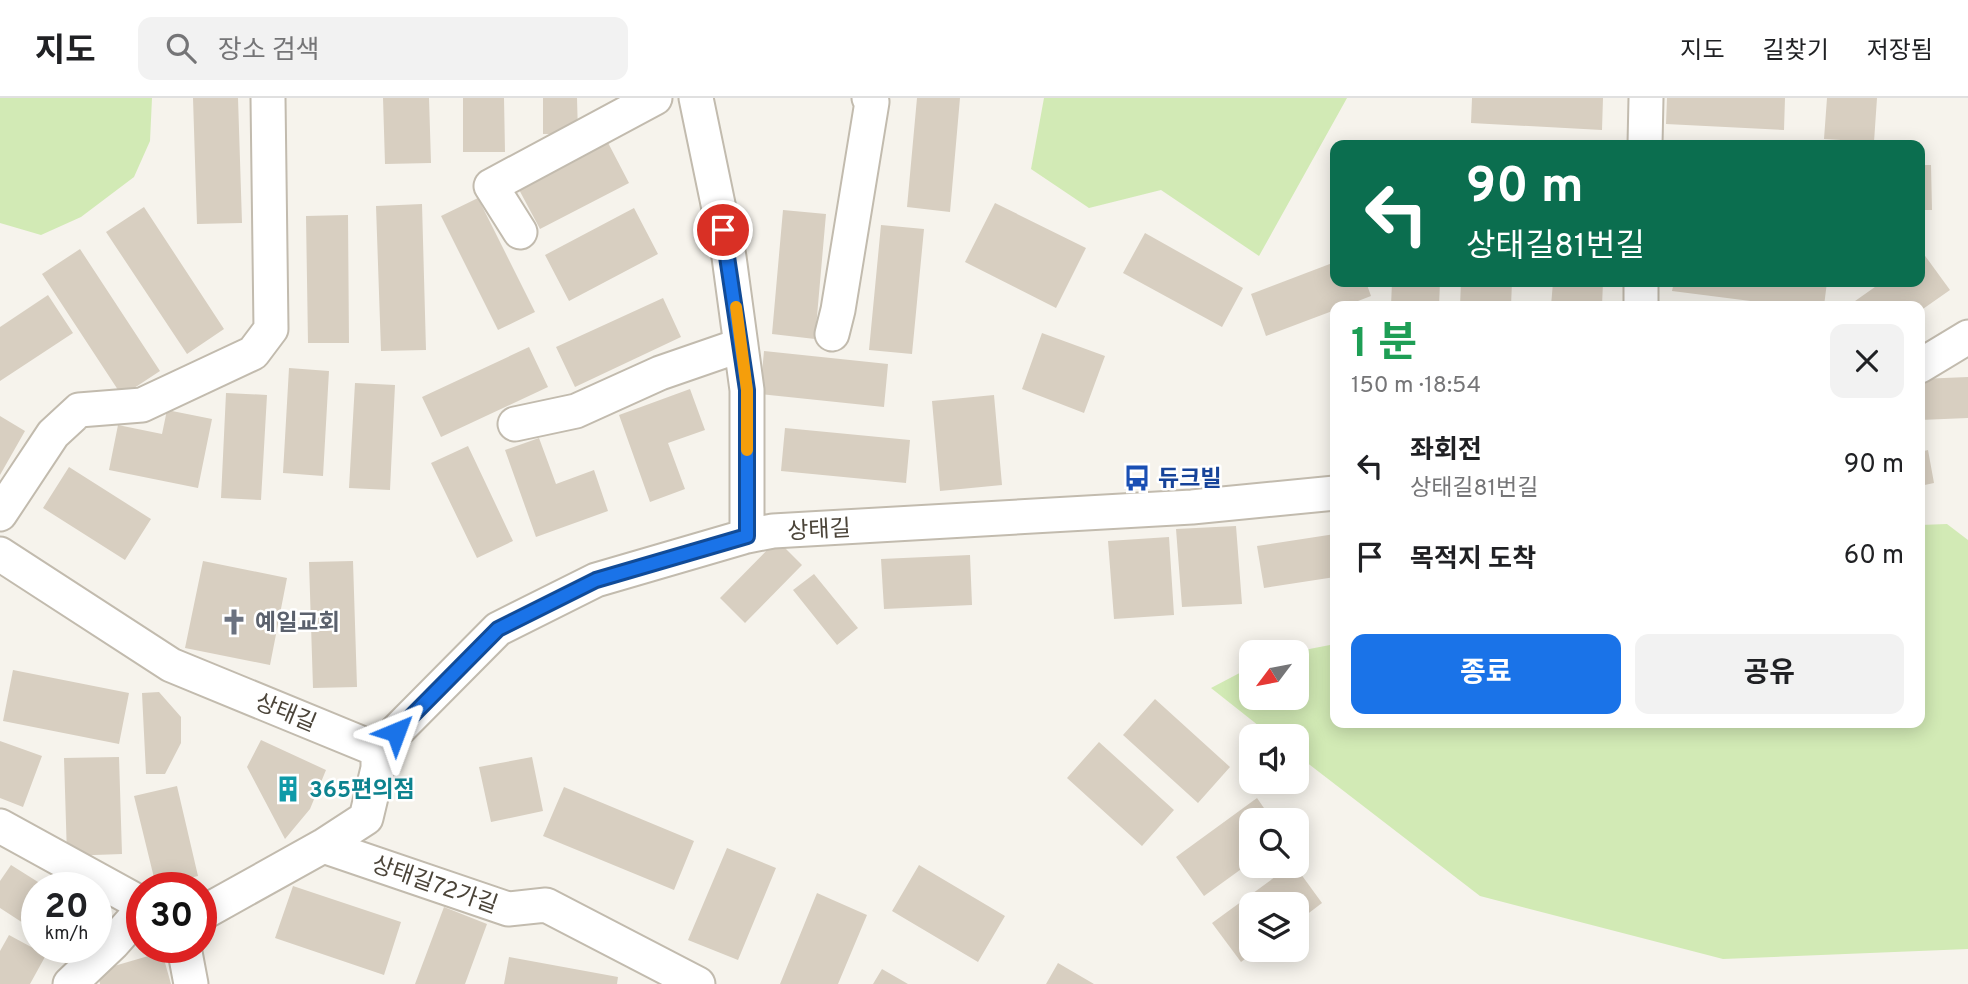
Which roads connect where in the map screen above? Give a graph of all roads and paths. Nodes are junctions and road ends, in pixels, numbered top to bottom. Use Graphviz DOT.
graph roads {
  1 [pos="268,98"];
  2 [pos="654,98"];
  3 [pos="695,98"];
  4 [pos="869,98"];
  5 [pos="1646,98"];
  6 [pos="1645,140"];
  7 [pos="520,232"];
  8 [pos="832,334"];
  9 [pos="1968,337"];
  10 [pos="741,345"];
  11 [pos="1925,363"];
  12 [pos="515,425"];
  13 [pos="1330,493"];
  14 [pos="0,514"];
  15 [pos="747,536"];
  16 [pos="0,554"];
  17 [pos="379,750"];
  18 [pos="0,826"];
  19 [pos="323,846"];
  20 [pos="126,895"];
  21 [pos="217,905"];
  22 [pos="126,929"];
  23 [pos="187,963"];
  24 [pos="70,984"];
  25 [pos="191,984"];
  26 [pos="698,984"];
  1 -- 14 [label="street"];
  2 -- 7 [label="street"];
  3 -- 10 [label="street"];
  4 -- 8 [label="street"];
  5 -- 6 [label="street"];
  9 -- 11 [label="street"];
  10 -- 12 [label="street"];
  10 -- 15 [label="street"];
  13 -- 15 [label="street, 상태길"];
  15 -- 17 [label="street, 상태길"];
  16 -- 17 [label="street, 상태길"];
  17 -- 19 [label="street"];
  18 -- 20 [label="street"];
  19 -- 21 [label="street"];
  19 -- 26 [label="street, 상태길72가길"];
  22 -- 24 [label="street"];
  23 -- 25 [label="street"];
}
